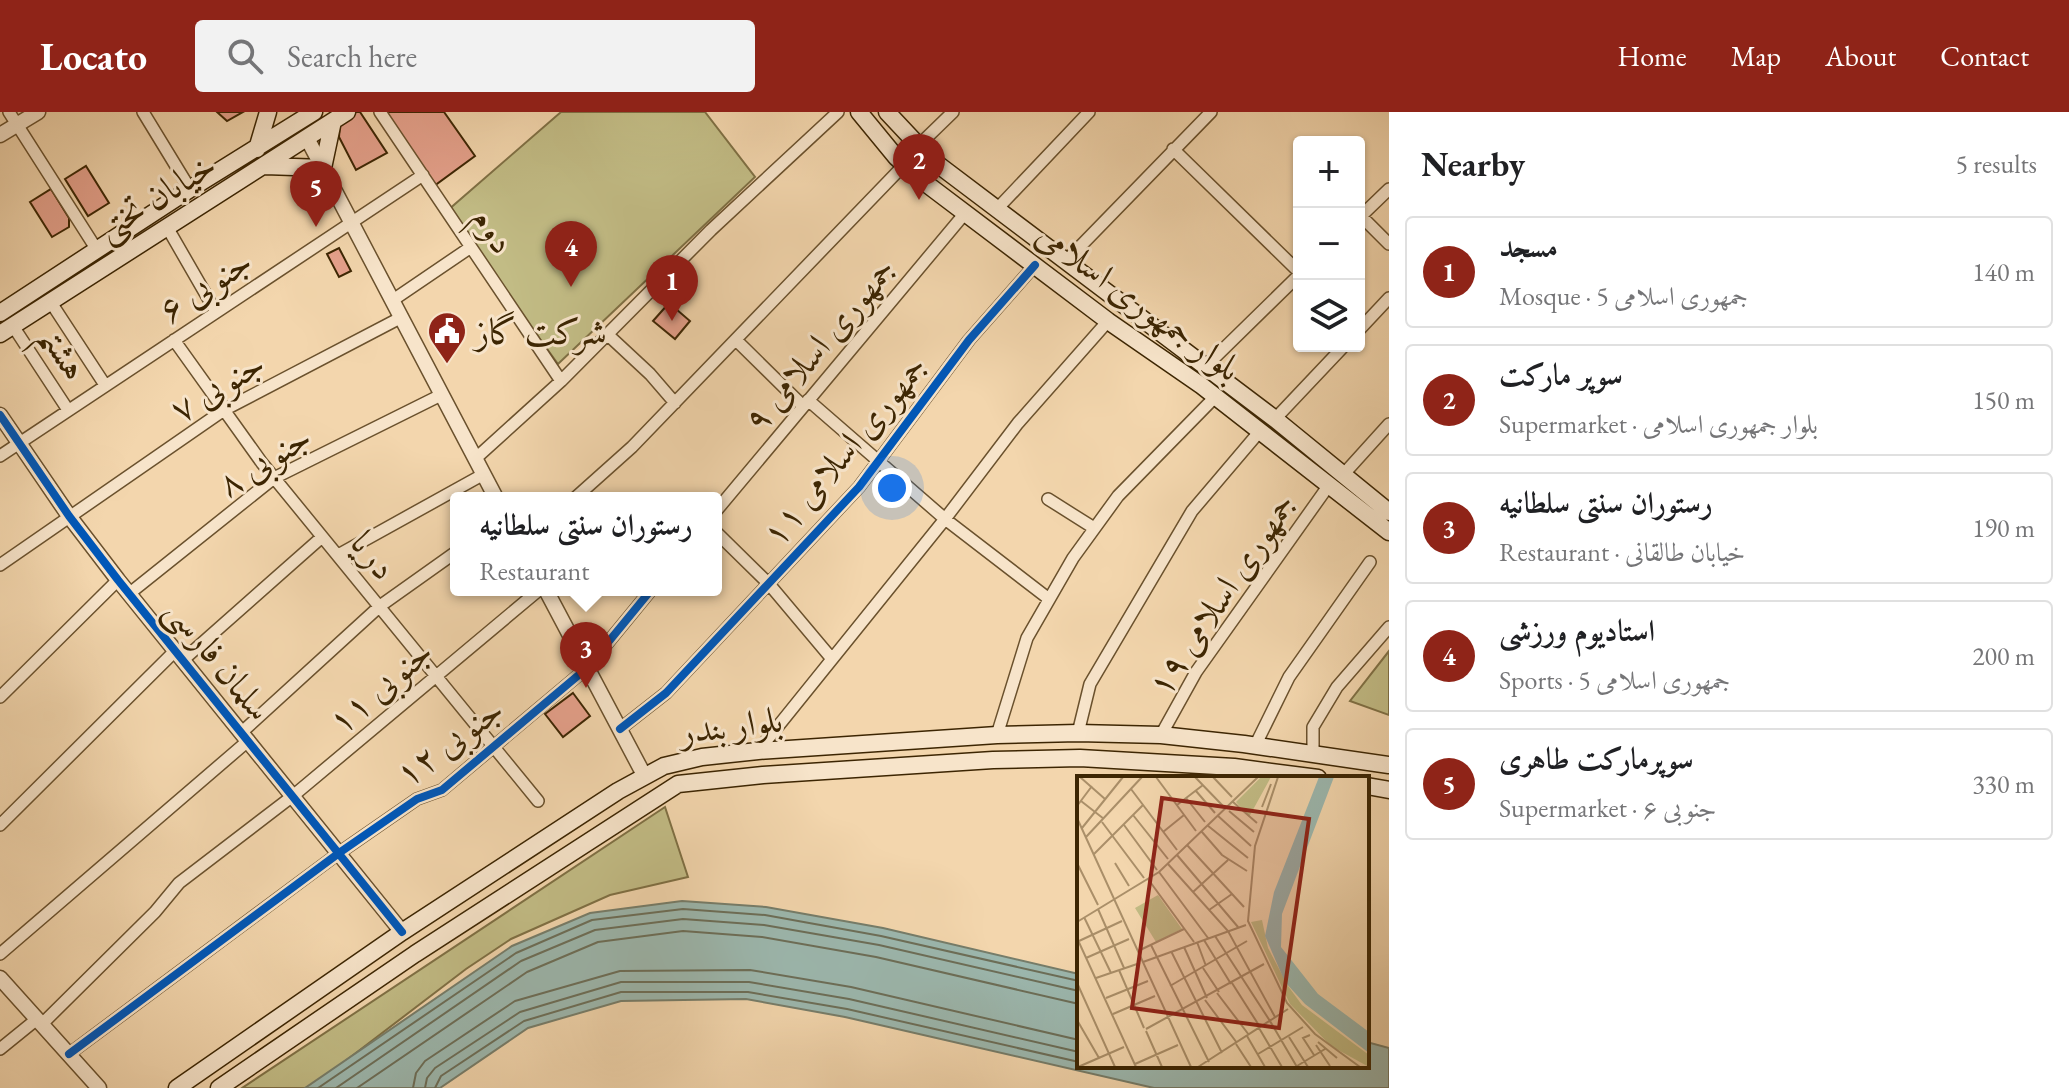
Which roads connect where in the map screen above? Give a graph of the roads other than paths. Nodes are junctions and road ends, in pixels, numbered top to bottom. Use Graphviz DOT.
graph roads {
  1 [pos="38,112"];
  2 [pos="143,112"];
  3 [pos="268,112"];
  4 [pos="314,112"];
  5 [pos="380,112"];
  6 [pos="838,112"];
  7 [pos="859,112"];
  8 [pos="887,112"];
  9 [pos="953,112"];
  10 [pos="1089,112"];
  11 [pos="1211,112"];
  12 [pos="340,116"];
  13 [pos="296,117"];
  14 [pos="13,118"];
  15 [pos="0,135"];
  16 [pos="307,138"];
  17 [pos="918,146"];
  18 [pos="257,149"];
  19 [pos="1173,149"];
  20 [pos="904,165"];
  21 [pos="265,166"];
  22 [pos="323,168"];
  23 [pos="423,175"];
  24 [pos="190,189"];
  25 [pos="1389,189"];
  26 [pos="997,209"];
  27 [pos="966,212"];
  28 [pos="1365,212"];
  29 [pos="352,222"];
  30 [pos="1365,222"];
  31 [pos="167,227"];
  32 [pos="1389,244"];
  33 [pos="471,247"];
  34 [pos="97,250"];
  35 [pos="1067,260"];
  36 [pos="1035,265"];
  37 [pos="1293,267"];
  38 [pos="1293,279"];
  39 [pos="1389,298"];
  40 [pos="393,300"];
  41 [pos="50,301"];
  42 [pos="216,312"];
  43 [pos="0,313"];
  44 [pos="402,317"];
  45 [pos="1108,321"];
  46 [pos="1365,324"];
  47 [pos="6,330"];
  48 [pos="607,334"];
  49 [pos="174,340"];
  50 [pos="736,340"];
  51 [pos="1338,352"];
  52 [pos="1205,367"];
  53 [pos="561,381"];
  54 [pos="105,385"];
  55 [pos="441,395"];
  56 [pos="1216,396"];
  57 [pos="675,403"];
  58 [pos="805,403"];
  59 [pos="68,410"];
  60 [pos="224,410"];
  61 [pos="0,415"];
  62 [pos="1275,419"];
  63 [pos="1389,424"];
  64 [pos="1260,431"];
  65 [pos="19,442"];
  66 [pos="0,456"];
  67 [pos="475,459"];
  68 [pos="878,461"];
  69 [pos="484,474"];
  70 [pos="274,478"];
  71 [pos="1336,480"];
  72 [pos="452,492"];
  73 [pos="493,492"];
  74 [pos="582,492"];
  75 [pos="450,493"];
  76 [pos="1048,499"];
  77 [pos="722,504"];
  78 [pos="1389,512"];
  79 [pos="69,516"];
  80 [pos="945,519"];
  81 [pos="1094,528"];
  82 [pos="1389,532"];
  83 [pos="322,537"];
  84 [pos="722,538"];
  85 [pos="338,555"];
  86 [pos="450,556"];
  87 [pos="1370,562"];
  88 [pos="0,565"];
  89 [pos="118,580"];
  90 [pos="769,584"];
  91 [pos="130,593"];
  92 [pos="532,596"];
  93 [pos="549,596"];
  94 [pos="646,596"];
  95 [pos="1049,599"];
  96 [pos="380,606"];
  97 [pos="1389,627"];
  98 [pos="179,656"];
  99 [pos="832,659"];
  100 [pos="587,668"];
  101 [pos="436,676"];
  102 [pos="0,697"];
  103 [pos="620,729"];
  104 [pos="1078,733"];
  105 [pos="997,735"];
  106 [pos="1161,735"];
  107 [pos="246,736"];
  108 [pos="1255,746"];
  109 [pos="493,747"];
  110 [pos="758,751"];
  111 [pos="1313,754"];
  112 [pos="1389,765"];
  113 [pos="1365,770"];
  114 [pos="644,775"];
  115 [pos="1303,776"];
  116 [pos="1369,786"];
  117 [pos="1389,790"];
  118 [pos="294,795"];
  119 [pos="538,801"];
  120 [pos="0,825"];
  121 [pos="339,853"];
  122 [pos="402,932"];
  123 [pos="0,954"];
  124 [pos="0,978"];
  125 [pos="319,989"];
  126 [pos="334,1009"];
  127 [pos="39,1021"];
  128 [pos="0,1049"];
  129 [pos="69,1054"];
  130 [pos="99,1088"];
  131 [pos="177,1088"];
  132 [pos="219,1088"];
  1 -- 14 [label="street"];
  2 -- 24 [label="street"];
  3 -- 18 [label="main road"];
  4 -- 13 [label="main road, خیابان تختی"];
  5 -- 23 [label="street, دوم"];
  6 -- 48 [label="street"];
  7 -- 20 [label="main road, بلوار جمهوری اسلامی"];
  8 -- 17 [label="main road, بلوار جمهوری اسلامی"];
  9 -- 17 [label="street"];
  10 -- 26 [label="street"];
  11 -- 19 [label="street"];
  12 -- 16 [label="main road, خیابان تختی"];
  12 -- 22 [label="main road"];
  13 -- 16 [label="main road"];
  13 -- 18 [label="main road, خیابان تختی"];
  14 -- 15 [label="street"];
  14 -- 34 [label="street"];
  16 -- 21 [label="main road, خیابان تختی"];
  16 -- 22 [label="street"];
  17 -- 26 [label="main road, بلوار جمهوری اسلامی"];
  18 -- 24 [label="main road, خیابان تختی"];
  19 -- 35 [label="street"];
  19 -- 37 [label="street"];
  20 -- 27 [label="main road, بلوار جمهوری اسلامی"];
  20 -- 50 [label="street"];
  21 -- 22 [label="main road"];
  21 -- 31 [label="main road, خیابان تختی"];
  22 -- 29 [label="street"];
  23 -- 29 [label="street, ۶ جنوبی"];
  23 -- 33 [label="street, دوم"];
  24 -- 34 [label="main road, خیابان تختی"];
  25 -- 28 [label="street"];
  26 -- 35 [label="main road, بلوار جمهوری اسلامی"];
  27 -- 36 [label="main road, بلوار جمهوری اسلامی"];
  27 -- 58 [label="street, جمهوری اسلامی ۹"];
  29 -- 40 [label="street"];
  29 -- 42 [label="street, ۶ جنوبی"];
  30 -- 32 [label="street"];
  31 -- 41 [label="main road, خیابان تختی"];
  31 -- 42 [label="street"];
  33 -- 40 [label="street"];
  33 -- 53 [label="street, دوم"];
  34 -- 43 [label="main road, خیابان تختی"];
  35 -- 52 [label="main road, بلوار جمهوری اسلامی"];
  36 -- 45 [label="main road, بلوار جمهوری اسلامی"];
  36 -- 68 [label="street, جمهوری اسلامی ۱۱"];
  38 -- 52 [label="street"];
  39 -- 46 [label="street"];
  40 -- 44 [label="street"];
  41 -- 47 [label="main road, خیابان تختی"];
  41 -- 54 [label="street"];
  42 -- 49 [label="street, ۶ جنوبی"];
  44 -- 55 [label="street"];
  44 -- 60 [label="street, ۷ جنوبی"];
  45 -- 56 [label="main road, بلوار جمهوری اسلامی"];
  45 -- 80 [label="street"];
  47 -- 59 [label="street, هشتم"];
  48 -- 53 [label="street"];
  48 -- 57 [label="street"];
  49 -- 54 [label="street, ۶ جنوبی"];
  49 -- 60 [label="street, دریا"];
  50 -- 57 [label="street"];
  50 -- 58 [label="street"];
  51 -- 62 [label="street"];
  52 -- 62 [label="main road, بلوار جمهوری اسلامی"];
  53 -- 67 [label="street"];
  54 -- 59 [label="street, ۶ جنوبی"];
  55 -- 67 [label="street"];
  55 -- 70 [label="street, ۸ جنوبی"];
  56 -- 64 [label="main road, بلوار جمهوری اسلامی"];
  56 -- 81 [label="street"];
  57 -- 74 [label="street"];
  58 -- 68 [label="street"];
  58 -- 77 [label="street, جمهوری اسلامی ۹"];
  59 -- 65 [label="street, ۶ جنوبی"];
  60 -- 70 [label="street, دریا"];
  60 -- 79 [label="street, ۷ جنوبی"];
  61 -- 65 [label="street, سلمان فارسی"];
  62 -- 71 [label="main road, بلوار جمهوری اسلامی"];
  63 -- 71 [label="street, جمهوری اسلامی ۱۹"];
  64 -- 71 [label="main road, بلوار جمهوری اسلامی"];
  64 -- 104 [label="street"];
  65 -- 66 [label="street, ۶ جنوبی"];
  65 -- 79 [label="street, سلمان فارسی"];
  67 -- 69 [label="street"];
  68 -- 80 [label="street"];
  68 -- 90 [label="street, جمهوری اسلامی ۱۱"];
  69 -- 72 [label="street"];
  69 -- 73 [label="street"];
  70 -- 83 [label="street, دریا"];
  70 -- 91 [label="street, ۸ جنوبی"];
  71 -- 78 [label="main road, بلوار جمهوری اسلامی"];
  71 -- 82 [label="main road, بلوار جمهوری اسلامی"];
  71 -- 106 [label="street, جمهوری اسلامی ۱۹"];
  75 -- 85 [label="street"];
  76 -- 81 [label="street"];
  79 -- 88 [label="street, ۷ جنوبی"];
  79 -- 89 [label="street, سلمان فارسی"];
  80 -- 95 [label="street"];
  80 -- 99 [label="street"];
  81 -- 95 [label="street"];
  83 -- 85 [label="street, دریا"];
  83 -- 98 [label="street"];
  84 -- 90 [label="street"];
  85 -- 96 [label="street, دریا"];
  86 -- 96 [label="street"];
  87 -- 108 [label="street"];
  89 -- 91 [label="street, سلمان فارسی"];
  89 -- 102 [label="street"];
  90 -- 99 [label="street"];
  90 -- 103 [label="street, جمهوری اسلامی ۱۱"];
  91 -- 98 [label="street, سلمان فارسی"];
  92 -- 101 [label="street, ۱۱ جنوبی"];
  93 -- 100 [label="street"];
  94 -- 100 [label="street"];
  95 -- 105 [label="street"];
  96 -- 101 [label="street, دریا"];
  96 -- 107 [label="street"];
  97 -- 111 [label="street"];
  98 -- 107 [label="street, سلمان فارسی"];
  98 -- 120 [label="street"];
  99 -- 110 [label="street"];
  100 -- 103 [label="street"];
  100 -- 109 [label="street, ۱۲ جنوبی"];
  101 -- 109 [label="street, دریا"];
  101 -- 118 [label="street, ۱۱ جنوبی"];
  103 -- 114 [label="street"];
  104 -- 105 [label="main road, بلوار بندر"];
  104 -- 106 [label="main road, بلوار بندر"];
  105 -- 110 [label="main road, بلوار بندر"];
  106 -- 108 [label="main road, بلوار بندر"];
  107 -- 118 [label="street, سلمان فارسی"];
  107 -- 123 [label="street"];
  108 -- 111 [label="main road, بلوار بندر"];
  109 -- 119 [label="street, دریا"];
  109 -- 121 [label="street, ۱۲ جنوبی"];
  110 -- 114 [label="main road, بلوار بندر"];
  111 -- 113 [label="main road, بلوار بندر"];
  112 -- 113 [label="main road, بلوار بندر"];
  114 -- 122 [label="main road, بلوار بندر"];
  115 -- 126 [label="main road, بلوار بندر"];
  116 -- 117 [label="main road"];
  118 -- 121 [label="street, سلمان فارسی"];
  118 -- 127 [label="street, ۱۱ جنوبی"];
  121 -- 122 [label="street, سلمان فارسی"];
  121 -- 129 [label="street, ۱۲ جنوبی"];
  122 -- 125 [label="main road, بلوار بندر"];
  124 -- 127 [label="street"];
  125 -- 126 [label="main road"];
  125 -- 131 [label="main road, بلوار بندر"];
  126 -- 132 [label="main road, بلوار بندر"];
  127 -- 128 [label="street, ۱۱ جنوبی"];
  127 -- 129 [label="street"];
  129 -- 130 [label="street"];
}
